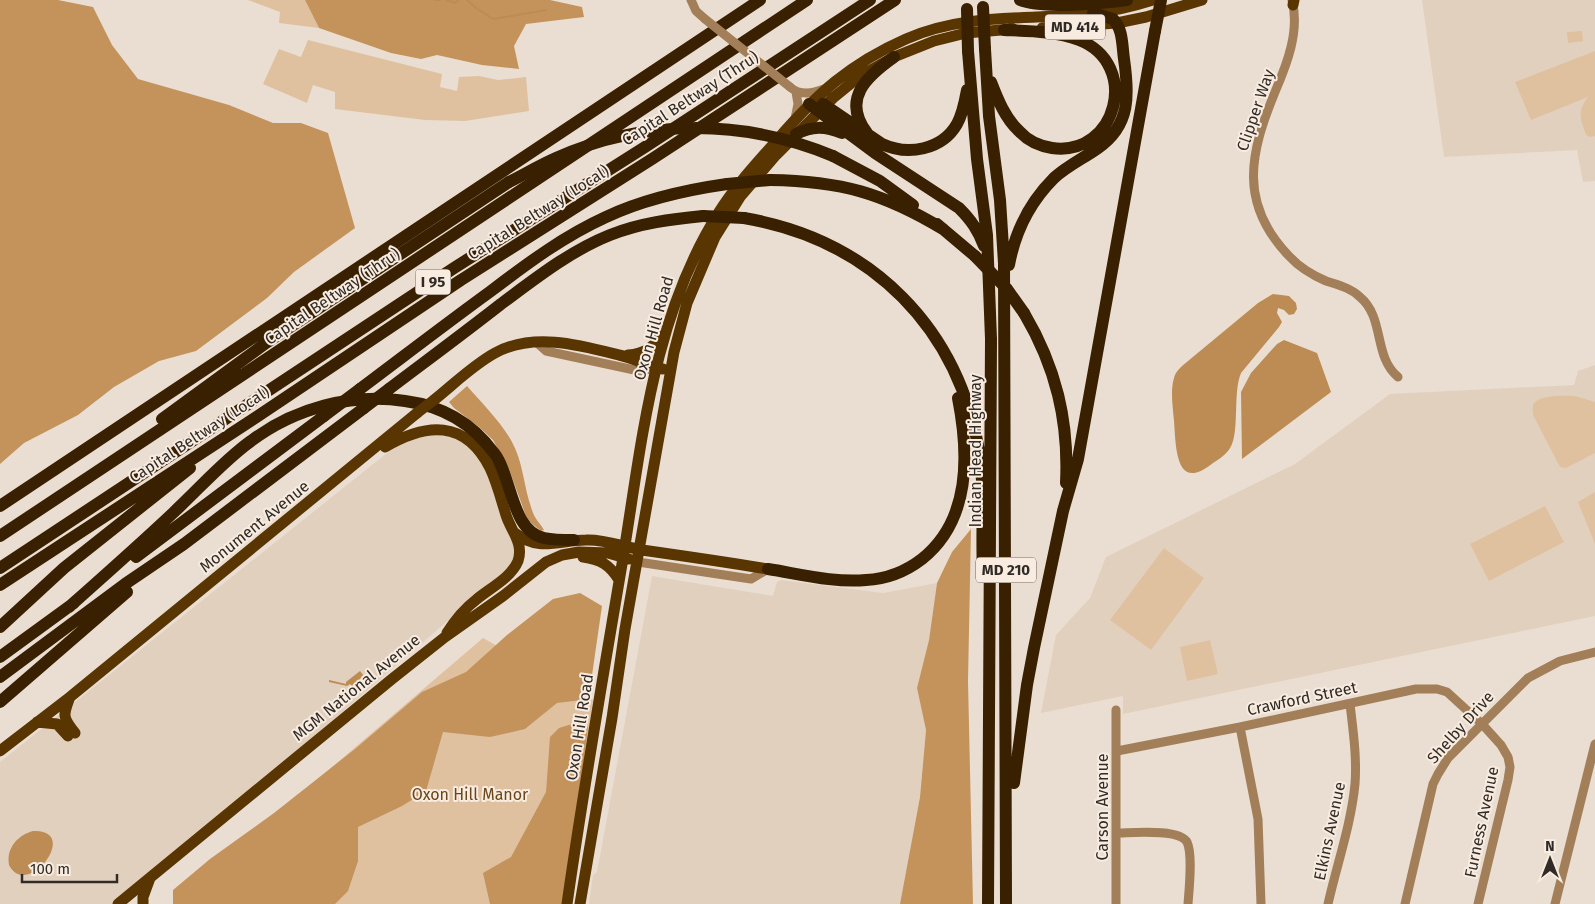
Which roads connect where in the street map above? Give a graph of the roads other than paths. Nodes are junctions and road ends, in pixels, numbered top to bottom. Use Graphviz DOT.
graph roads {
  1 [pos="691,0"];
  2 [pos="760,0"];
  3 [pos="807,0"];
  4 [pos="870,0"];
  5 [pos="894,0"];
  6 [pos="1020,0"];
  7 [pos="1127,0"];
  8 [pos="1153,0"];
  9 [pos="1161,0"];
  10 [pos="1202,0"];
  11 [pos="1293,2"];
  12 [pos="983,4"];
  13 [pos="967,5"];
  14 [pos="1093,13"];
  15 [pos="1117,23"];
  16 [pos="1004,30"];
  17 [pos="894,57"];
  18 [pos="986,72"];
  19 [pos="969,80"];
  20 [pos="793,90"];
  21 [pos="821,101"];
  22 [pos="795,120"];
  23 [pos="796,134"];
  24 [pos="854,138"];
  25 [pos="874,140"];
  26 [pos="943,229"];
  27 [pos="989,263"];
  28 [pos="1004,292"];
  29 [pos="667,327"];
  30 [pos="536,342"];
  31 [pos="945,352"];
  32 [pos="619,355"];
  33 [pos="656,368"];
  34 [pos="670,371"];
  35 [pos="1398,377"];
  36 [pos="258,416"];
  37 [pos="353,466"];
  38 [pos="0,505"];
  39 [pos="1062,511"];
  40 [pos="17,525"];
  41 [pos="516,533"];
  42 [pos="107,534"];
  43 [pos="0,536"];
  44 [pos="574,540"];
  45 [pos="184,544"];
  46 [pos="640,550"];
  47 [pos="624,551"];
  48 [pos="546,562"];
  49 [pos="638,562"];
  50 [pos="0,568"];
  51 [pos="768,568"];
  52 [pos="619,580"];
  53 [pos="0,585"];
  54 [pos="69,607"];
  55 [pos="0,627"];
  56 [pos="0,637"];
  57 [pos="445,637"];
  58 [pos="1595,652"];
  59 [pos="0,657"];
  60 [pos="30,676"];
  61 [pos="0,677"];
  62 [pos="70,697"];
  63 [pos="0,702"];
  64 [pos="1350,704"];
  65 [pos="0,707"];
  66 [pos="1116,710"];
  67 [pos="37,722"];
  68 [pos="1482,724"];
  69 [pos="1240,727"];
  70 [pos="1595,744"];
  71 [pos="988,749"];
  72 [pos="0,751"];
  73 [pos="1117,751"];
  74 [pos="1116,833"];
  75 [pos="1007,847"];
  76 [pos="151,876"];
  77 [pos="118,904"];
  78 [pos="143,904"];
  79 [pos="567,904"];
  80 [pos="580,904"];
  81 [pos="988,904"];
  82 [pos="1006,904"];
  83 [pos="1116,904"];
  84 [pos="1188,904"];
  85 [pos="1261,904"];
  86 [pos="1328,904"];
  87 [pos="1405,904"];
  88 [pos="1478,904"];
  89 [pos="1555,904"];
  1 -- 20 [label="street, bridge"];
  2 -- 38 [label="highway"];
  3 -- 40 [label="highway, Capital Beltway (Thru) / I 95"];
  4 -- 50 [label="highway, Capital Beltway (Thru) / I 95"];
  5 -- 36 [label="highway, Capital Beltway (Local) / I 95"];
  6 -- 7 [label="highway"];
  8 -- 14 [label="main road, Oxon Hill Road / MD 414"];
  9 -- 39 [label="highway, bridge"];
  10 -- 15 [label="main road, MD 414"];
  11 -- 35 [label="street, Clipper Way"];
  12 -- 18 [label="highway, Indian Head Highway / MD 210, bridge"];
  13 -- 19 [label="highway, Indian Head Highway / MD 210, bridge"];
  14 -- 15 [label="highway"];
  14 -- 21 [label="main road, Oxon Hill Road / MD 414"];
  15 -- 16 [label="main road, MD 414"];
  15 -- 28 [label="highway"];
  16 -- 17 [label="main road, MD 414"];
  16 -- 18 [label="highway"];
  17 -- 21 [label="main road, MD 414"];
  17 -- 25 [label="highway"];
  18 -- 28 [label="highway, Indian Head Highway / MD 210"];
  19 -- 25 [label="highway"];
  19 -- 27 [label="highway, Indian Head Highway / MD 210"];
  20 -- 21 [label="street"];
  20 -- 22 [label="street"];
  21 -- 22 [label="main road, Oxon Hill Road / MD 414"];
  21 -- 23 [label="main road, Oxon Hill Road / MD 414"];
  21 -- 24 [label="highway"];
  21 -- 25 [label="highway"];
  22 -- 29 [label="main road, Oxon Hill Road / MD 414"];
  23 -- 24 [label="highway"];
  23 -- 34 [label="main road, Oxon Hill Road / MD 414"];
  24 -- 27 [label="highway"];
  26 -- 39 [label="highway, bridge"];
  26 -- 40 [label="highway, bridge"];
  26 -- 54 [label="highway, bridge"];
  27 -- 71 [label="highway, Indian Head Highway / MD 210"];
  28 -- 75 [label="highway, Indian Head Highway / MD 210"];
  29 -- 32 [label="main road"];
  29 -- 33 [label="main road, Oxon Hill Road / MD 414"];
  30 -- 32 [label="main road, Monument Avenue"];
  30 -- 33 [label="street, Monument Avenue"];
  30 -- 37 [label="main road, Monument Avenue, bridge"];
  31 -- 45 [label="highway, bridge"];
  31 -- 51 [label="highway"];
  31 -- 71 [label="highway"];
  32 -- 33 [label="main road, Monument Avenue"];
  33 -- 34 [label="main road, Monument Avenue"];
  33 -- 47 [label="main road, Oxon Hill Road / MD 414"];
  34 -- 46 [label="main road, Oxon Hill Road / MD 414"];
  36 -- 42 [label="highway"];
  36 -- 53 [label="highway, Capital Beltway (Local) / I 95"];
  37 -- 41 [label="main road"];
  37 -- 62 [label="main road, Monument Avenue"];
  39 -- 75 [label="highway"];
  40 -- 43 [label="highway, Capital Beltway (Thru) / I 95"];
  41 -- 44 [label="main road, MGM National Avenue"];
  41 -- 57 [label="main road"];
  42 -- 55 [label="highway"];
  42 -- 56 [label="highway"];
  44 -- 47 [label="main road, MGM National Avenue"];
  44 -- 54 [label="highway"];
  45 -- 60 [label="highway"];
  45 -- 61 [label="highway"];
  46 -- 47 [label="main road, MGM National Avenue"];
  46 -- 49 [label="main road, Oxon Hill Road / MD 414"];
  46 -- 51 [label="main road, MGM National Avenue"];
  47 -- 48 [label="main road, MGM National Avenue"];
  47 -- 49 [label="main road, MGM National Avenue"];
  47 -- 52 [label="main road, Oxon Hill Road / MD 414"];
  48 -- 52 [label="main road"];
  48 -- 57 [label="main road, MGM National Avenue"];
  49 -- 51 [label="street"];
  49 -- 80 [label="main road, Oxon Hill Road / MD 414"];
  52 -- 79 [label="main road, Oxon Hill Road / MD 414"];
  54 -- 59 [label="highway"];
  57 -- 76 [label="main road, MGM National Avenue"];
  58 -- 68 [label="street, Shelby Drive"];
  60 -- 63 [label="highway"];
  60 -- 65 [label="highway"];
  62 -- 67 [label="main road, Monument Avenue"];
  62 -- 67 [label="main road"];
  64 -- 68 [label="street, Crawford Street"];
  64 -- 69 [label="street, Crawford Street"];
  64 -- 86 [label="street, Elkins Avenue"];
  66 -- 73 [label="street, Carson Avenue"];
  67 -- 72 [label="main road, Monument Avenue"];
  68 -- 87 [label="street, Shelby Drive"];
  68 -- 88 [label="street, Furness Avenue"];
  69 -- 73 [label="street, Crawford Street"];
  69 -- 85 [label="street"];
  70 -- 89 [label="street"];
  71 -- 81 [label="highway, Indian Head Highway / MD 210"];
  73 -- 74 [label="street, Carson Avenue"];
  74 -- 83 [label="street, Carson Avenue"];
  74 -- 84 [label="street"];
  75 -- 82 [label="highway, Indian Head Highway / MD 210"];
  76 -- 77 [label="main road, MGM National Avenue"];
  76 -- 78 [label="main road"];
}
